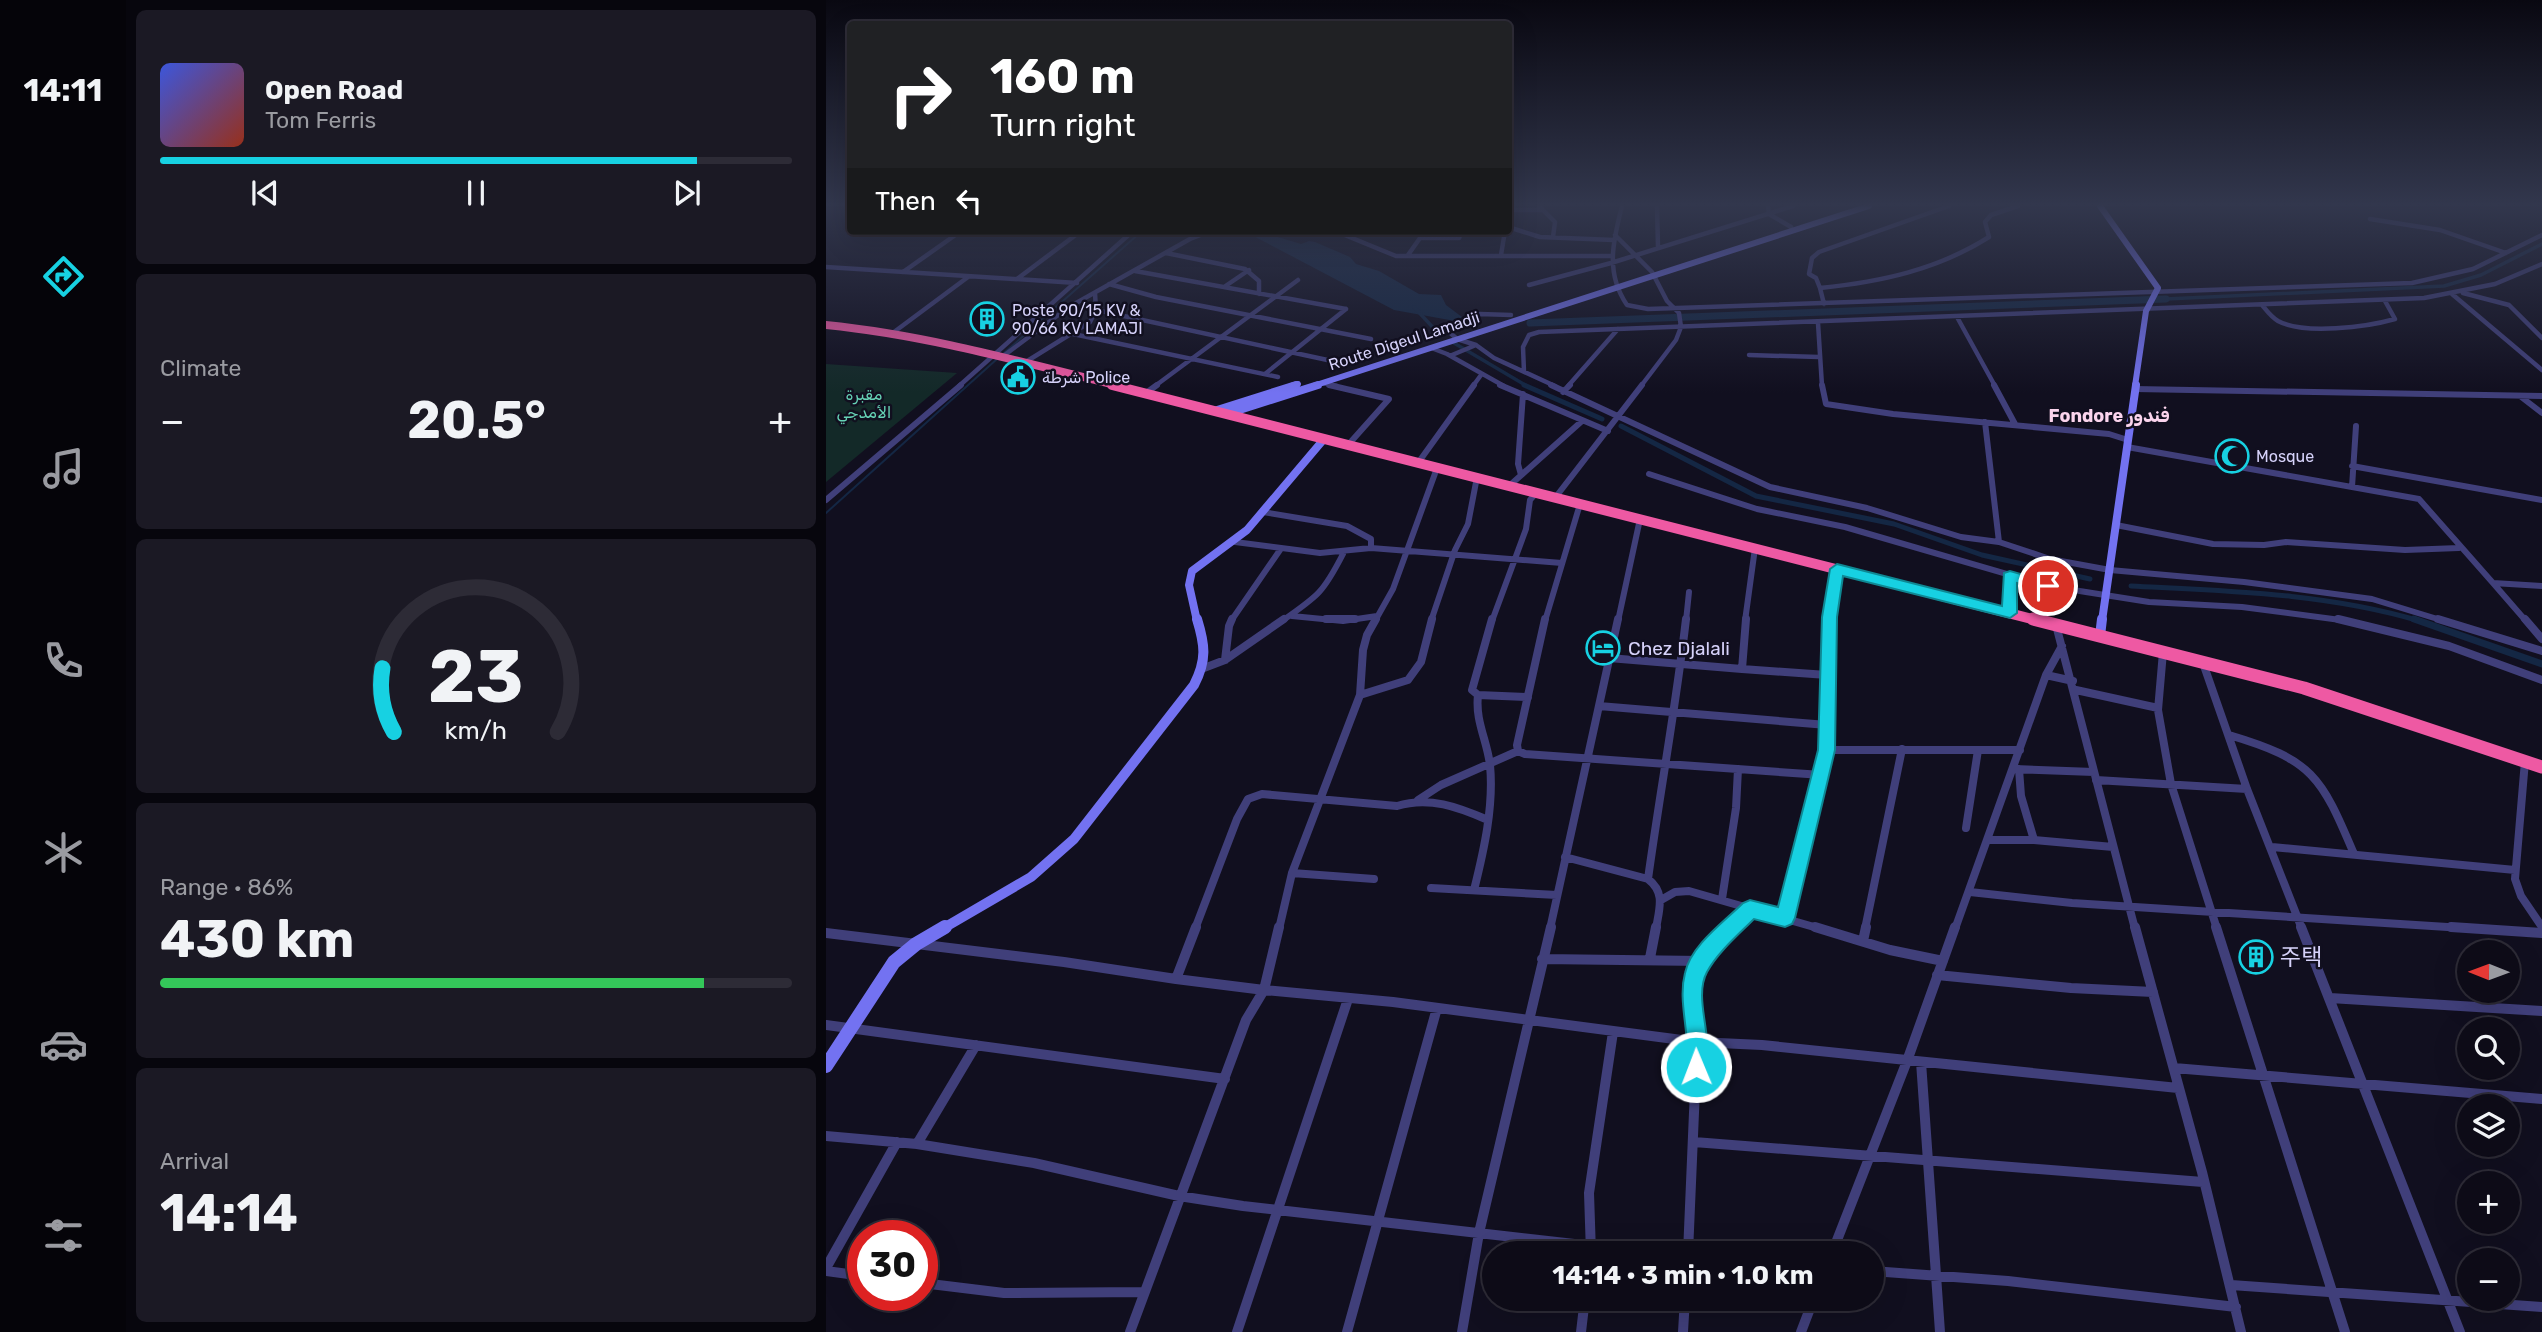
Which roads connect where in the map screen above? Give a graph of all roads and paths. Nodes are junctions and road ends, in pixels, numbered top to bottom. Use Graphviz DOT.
graph roads {
  1 [pos="844,268"];
  2 [pos="908,268"];
  3 [pos="1031,268"];
  4 [pos="1093,268"];
  5 [pos="1140,268"];
  6 [pos="1240,268"];
  7 [pos="1592,268"];
  8 [pos="1612,268"];
  9 [pos="1648,268"];
  10 [pos="1670,268"];
  11 [pos="1672,268"];
  12 [pos="1810,268"];
  13 [pos="1919,268"];
  14 [pos="2144,268"];
  15 [pos="2471,268"];
  16 [pos="2532,268"];
  17 [pos="1249,270"];
  18 [pos="1135,271"];
  19 [pos="902,272"];
  20 [pos="1653,274"];
  21 [pos="968,277"];
  22 [pos="1017,279"];
  23 [pos="1298,280"];
  24 [pos="1077,283"];
  25 [pos="1108,285"];
  26 [pos="1529,285"];
  27 [pos="1615,285"];
  28 [pos="1224,287"];
  29 [pos="1820,288"];
  30 [pos="2155,292"];
  31 [pos="2461,292"];
  32 [pos="1095,293"];
  33 [pos="1259,294"];
  34 [pos="2452,294"];
  35 [pos="1275,297"];
  36 [pos="2385,301"];
  37 [pos="1824,304"];
  38 [pos="2262,305"];
  39 [pos="2147,308"];
  40 [pos="1096,310"];
  41 [pos="1675,310"];
  42 [pos="1511,315"];
  43 [pos="1248,316"];
  44 [pos="1957,317"];
  45 [pos="1680,321"];
  46 [pos="1818,323"];
  47 [pos="826,325"];
  48 [pos="1322,330"];
  49 [pos="1618,330"];
  50 [pos="894,332"];
  51 [pos="1073,334"];
  52 [pos="1222,337"];
  53 [pos="2542,338"];
  54 [pos="1371,339"];
  55 [pos="1476,345"];
  56 [pos="1434,349"];
  57 [pos="1295,351"];
  58 [pos="1452,355"];
  59 [pos="1749,355"];
  60 [pos="997,356"];
  61 [pos="1819,357"];
  62 [pos="1192,359"];
  63 [pos="1024,363"];
  64 [pos="1346,364"];
  65 [pos="2542,370"];
  66 [pos="1524,372"];
  67 [pos="1265,374"];
  68 [pos="1481,375"];
  69 [pos="1278,377"];
  70 [pos="1323,383"];
  71 [pos="2135,389"];
  72 [pos="1563,392"];
  73 [pos="1146,393"];
  74 [pos="1523,394"];
  75 [pos="2519,396"];
  76 [pos="2542,396"];
  77 [pos="1214,411"];
  78 [pos="2542,412"];
  79 [pos="1227,414"];
  80 [pos="1619,417"];
  81 [pos="1582,421"];
  82 [pos="1984,422"];
  83 [pos="2015,424"];
  84 [pos="2356,426"];
  85 [pos="1608,431"];
  86 [pos="1324,439"];
  87 [pos="2127,444"];
  88 [pos="1349,445"];
  89 [pos="1418,463"];
  90 [pos="2352,466"];
  91 [pos="1437,468"];
  92 [pos="1649,474"];
  93 [pos="1521,475"];
  94 [pos="1477,477"];
  95 [pos="1509,486"];
  96 [pos="2352,487"];
  97 [pos="1536,493"];
  98 [pos="1555,498"];
  99 [pos="826,500"];
  100 [pos="2542,500"];
  101 [pos="1580,504"];
  102 [pos="1264,512"];
  103 [pos="1640,519"];
  104 [pos="2116,525"];
  105 [pos="1235,542"];
  106 [pos="1999,542"];
  107 [pos="1371,548"];
  108 [pos="1755,548"];
  109 [pos="2459,548"];
  110 [pos="1280,550"];
  111 [pos="1405,552"];
  112 [pos="1343,554"];
  113 [pos="1454,556"];
  114 [pos="1513,559"];
  115 [pos="1563,563"];
  116 [pos="1837,569"];
  117 [pos="2110,570"];
  118 [pos="2010,576"];
  119 [pos="2493,583"];
  120 [pos="2542,586"];
  121 [pos="1689,592"];
  122 [pos="2106,597"];
  123 [pos="2010,613"];
  124 [pos="1291,615"];
  125 [pos="1377,616"];
  126 [pos="2056,625"];
  127 [pos="2539,631"];
  128 [pos="2100,636"];
  129 [pos="2542,639"];
  130 [pos="2063,646"];
  131 [pos="2542,651"];
  132 [pos="2163,652"];
  133 [pos="1609,658"];
  134 [pos="1225,660"];
  135 [pos="2203,662"];
  136 [pos="1679,664"];
  137 [pos="1203,668"];
  138 [pos="1742,669"];
  139 [pos="1828,675"];
  140 [pos="2046,675"];
  141 [pos="2542,680"];
  142 [pos="2075,686"];
  143 [pos="1360,695"];
  144 [pos="1478,695"];
  145 [pos="1528,697"];
  146 [pos="1599,706"];
  147 [pos="2158,708"];
  148 [pos="1675,712"];
  149 [pos="1827,725"];
  150 [pos="2229,735"];
  151 [pos="1826,750"];
  152 [pos="1902,750"];
  153 [pos="1978,750"];
  154 [pos="2020,750"];
  155 [pos="1518,751"];
  156 [pos="1586,760"];
  157 [pos="2525,761"];
  158 [pos="1490,765"];
  159 [pos="1664,765"];
  160 [pos="2542,767"];
  161 [pos="1738,769"];
  162 [pos="2017,769"];
  163 [pos="1822,775"];
  164 [pos="2095,776"];
  165 [pos="2171,784"];
  166 [pos="2247,789"];
  167 [pos="1419,800"];
  168 [pos="1318,801"];
  169 [pos="1488,820"];
  170 [pos="1966,828"];
  171 [pos="1988,840"];
  172 [pos="2034,840"];
  173 [pos="2113,847"];
  174 [pos="2272,847"];
  175 [pos="2354,854"];
  176 [pos="1565,857"];
  177 [pos="2515,870"];
  178 [pos="1292,873"];
  179 [pos="1374,879"];
  180 [pos="1648,879"];
  181 [pos="1431,888"];
  182 [pos="1474,890"];
  183 [pos="1970,892"];
  184 [pos="1557,895"];
  185 [pos="1722,899"];
  186 [pos="1661,900"];
  187 [pos="2129,907"];
  188 [pos="1750,909"];
  189 [pos="2212,910"];
  190 [pos="2298,917"];
  191 [pos="1785,918"];
  192 [pos="2542,927"];
  193 [pos="826,933"];
  194 [pos="2542,933"];
  195 [pos="1863,941"];
  196 [pos="916,944"];
  197 [pos="1650,958"];
  198 [pos="1542,959"];
  199 [pos="1702,961"];
  200 [pos="1942,961"];
  201 [pos="1937,975"];
  202 [pos="1176,979"];
  203 [pos="1264,990"];
  204 [pos="2153,992"];
  205 [pos="2330,998"];
  206 [pos="1348,999"];
  207 [pos="1437,1008"];
  208 [pos="2542,1011"];
  209 [pos="1529,1022"];
  210 [pos="826,1025"];
  211 [pos="849,1028"];
  212 [pos="1613,1032"];
  213 [pos="1697,1042"];
  214 [pos="975,1045"];
  215 [pos="1908,1061"];
  216 [pos="1922,1062"];
  217 [pos="826,1066"];
  218 [pos="2174,1068"];
  219 [pos="2263,1075"];
  220 [pos="1225,1079"];
  221 [pos="2362,1083"];
  222 [pos="2178,1088"];
  223 [pos="2542,1098"];
  224 [pos="826,1136"];
  225 [pos="897,1142"];
  226 [pos="1694,1142"];
  227 [pos="918,1144"];
  228 [pos="1869,1156"];
  229 [pos="1926,1160"];
  230 [pos="2203,1182"];
  231 [pos="1179,1196"];
  232 [pos="1278,1211"];
  233 [pos="1379,1223"];
  234 [pos="1479,1233"];
  235 [pos="1532,1241"];
  236 [pos="1591,1241"];
  237 [pos="1689,1241"];
  238 [pos="1837,1241"];
  239 [pos="826,1269"];
  240 [pos="1884,1272"];
  241 [pos="847,1273"];
  242 [pos="1937,1277"];
  243 [pos="938,1285"];
  244 [pos="2231,1285"];
  245 [pos="1144,1292"];
  246 [pos="2334,1294"];
  247 [pos="2448,1301"];
  248 [pos="2236,1307"];
  249 [pos="2542,1307"];
  250 [pos="1583,1311"];
  251 [pos="1684,1311"];
  252 [pos="1809,1311"];
  253 [pos="1130,1332"];
  254 [pos="1237,1332"];
  255 [pos="1347,1332"];
  256 [pos="1462,1332"];
  257 [pos="1581,1332"];
  258 [pos="1683,1332"];
  259 [pos="1801,1332"];
  260 [pos="1940,1332"];
  261 [pos="2241,1332"];
  262 [pos="2345,1332"];
  263 [pos="2460,1332"];
  1 -- 19 [label="street"];
  2 -- 19 [label="street"];
  3 -- 22 [label="street"];
  4 -- 24 [label="street"];
  5 -- 18 [label="street"];
  6 -- 17 [label="street"];
  7 -- 26 [label="street"];
  8 -- 27 [label="street"];
  9 -- 20 [label="street"];
  10 -- 20 [label="main road, Route Digeul Lamadji"];
  11 -- 20 [label="main road, Route Digeul Lamadji"];
  12 -- 29 [label="street"];
  13 -- 29 [label="street"];
  14 -- 30 [label="main road"];
  15 -- 30 [label="street"];
  16 -- 31 [label="street"];
  17 -- 28 [label="street"];
  17 -- 33 [label="street"];
  18 -- 25 [label="street"];
  18 -- 28 [label="street"];
  19 -- 21 [label="street"];
  20 -- 27 [label="main road, Route Digeul Lamadji"];
  20 -- 41 [label="street"];
  21 -- 22 [label="street"];
  21 -- 50 [label="street"];
  22 -- 24 [label="street"];
  23 -- 35 [label="street"];
  24 -- 60 [label="street"];
  25 -- 32 [label="street"];
  25 -- 43 [label="street"];
  27 -- 41 [label="street"];
  27 -- 42 [label="main road, Route Digeul Lamadji"];
  27 -- 70 [label="main road, Route Digeul Lamadji"];
  28 -- 33 [label="street"];
  29 -- 37 [label="street"];
  30 -- 37 [label="street"];
  30 -- 39 [label="main road"];
  31 -- 34 [label="street"];
  31 -- 53 [label="street"];
  32 -- 40 [label="street"];
  32 -- 60 [label="street"];
  33 -- 35 [label="street"];
  34 -- 36 [label="street"];
  34 -- 65 [label="street"];
  35 -- 43 [label="street"];
  35 -- 48 [label="street"];
  36 -- 38 [label="street"];
  36 -- 38 [label="street"];
  37 -- 41 [label="street"];
  38 -- 39 [label="street"];
  39 -- 44 [label="street"];
  39 -- 71 [label="main road"];
  40 -- 51 [label="street"];
  40 -- 52 [label="street"];
  41 -- 45 [label="street"];
  42 -- 55 [label="street"];
  42 -- 77 [label="main road, Route Digeul Lamadji"];
  43 -- 48 [label="street"];
  43 -- 52 [label="street"];
  44 -- 46 [label="street"];
  44 -- 83 [label="street"];
  45 -- 46 [label="street"];
  45 -- 49 [label="street"];
  45 -- 80 [label="street"];
  46 -- 61 [label="street"];
  47 -- 50 [label="highway"];
  48 -- 54 [label="street"];
  48 -- 57 [label="street"];
  49 -- 66 [label="street"];
  49 -- 72 [label="street"];
  50 -- 60 [label="highway"];
  51 -- 62 [label="street"];
  51 -- 63 [label="street"];
  52 -- 57 [label="street"];
  52 -- 62 [label="street"];
  55 -- 58 [label="street"];
  55 -- 66 [label="street"];
  56 -- 58 [label="street"];
  57 -- 64 [label="street"];
  57 -- 67 [label="street"];
  58 -- 68 [label="street"];
  59 -- 61 [label="street"];
  60 -- 63 [label="highway"];
  60 -- 99 [label="street"];
  61 -- 82 [label="street"];
  62 -- 67 [label="street"];
  62 -- 73 [label="street"];
  63 -- 73 [label="highway"];
  66 -- 72 [label="street"];
  67 -- 69 [label="street"];
  68 -- 74 [label="street"];
  68 -- 89 [label="street"];
  70 -- 79 [label="main road, Route Digeul Lamadji"];
  70 -- 88 [label="street"];
  71 -- 75 [label="street"];
  71 -- 87 [label="main road"];
  72 -- 80 [label="street"];
  73 -- 77 [label="highway"];
  74 -- 81 [label="street"];
  74 -- 93 [label="street"];
  75 -- 76 [label="street"];
  75 -- 78 [label="street"];
  77 -- 79 [label="highway"];
  79 -- 86 [label="highway"];
  80 -- 85 [label="street"];
  80 -- 106 [label="street"];
  81 -- 85 [label="street"];
  81 -- 93 [label="street"];
  82 -- 83 [label="street"];
  82 -- 106 [label="street"];
  83 -- 87 [label="street"];
  84 -- 90 [label="street"];
  85 -- 98 [label="street"];
  86 -- 88 [label="highway"];
  86 -- 102 [label="main road"];
  87 -- 96 [label="street"];
  87 -- 104 [label="main road"];
  88 -- 89 [label="highway"];
  89 -- 91 [label="highway"];
  90 -- 96 [label="street"];
  90 -- 100 [label="street"];
  91 -- 94 [label="highway"];
  91 -- 111 [label="street"];
  92 -- 118 [label="street"];
  93 -- 95 [label="street"];
  94 -- 95 [label="highway"];
  94 -- 113 [label="street"];
  95 -- 97 [label="highway"];
  96 -- 109 [label="street"];
  97 -- 98 [label="highway"];
  97 -- 114 [label="street"];
  98 -- 101 [label="highway"];
  101 -- 103 [label="highway"];
  101 -- 115 [label="street"];
  102 -- 105 [label="main road"];
  102 -- 107 [label="street"];
  103 -- 108 [label="highway"];
  103 -- 133 [label="street"];
  104 -- 109 [label="street"];
  104 -- 117 [label="main road"];
  105 -- 110 [label="street"];
  105 -- 137 [label="main road"];
  106 -- 117 [label="street"];
  107 -- 111 [label="street"];
  107 -- 112 [label="street"];
  108 -- 116 [label="highway"];
  108 -- 138 [label="street"];
  109 -- 119 [label="street"];
  110 -- 112 [label="street"];
  110 -- 134 [label="street"];
  111 -- 113 [label="street"];
  111 -- 125 [label="street"];
  112 -- 124 [label="street"];
  113 -- 114 [label="street"];
  113 -- 143 [label="street"];
  114 -- 115 [label="street"];
  114 -- 144 [label="street"];
  115 -- 145 [label="street"];
  116 -- 123 [label="highway"];
  116 -- 139 [label="street"];
  117 -- 122 [label="main road"];
  117 -- 131 [label="street"];
  118 -- 122 [label="street"];
  118 -- 123 [label="street"];
  119 -- 120 [label="street"];
  119 -- 127 [label="street"];
  121 -- 136 [label="street"];
  122 -- 128 [label="main road"];
  122 -- 141 [label="street"];
  123 -- 126 [label="highway"];
  124 -- 125 [label="street"];
  124 -- 134 [label="street"];
  125 -- 143 [label="street"];
  126 -- 128 [label="highway"];
  126 -- 130 [label="street"];
  127 -- 129 [label="street"];
  128 -- 132 [label="highway"];
  130 -- 140 [label="street"];
  130 -- 142 [label="street"];
  132 -- 135 [label="highway"];
  132 -- 147 [label="street"];
  133 -- 136 [label="street"];
  133 -- 146 [label="street"];
  134 -- 137 [label="street"];
  135 -- 150 [label="street"];
  135 -- 157 [label="highway"];
  136 -- 138 [label="street"];
  136 -- 148 [label="street"];
  137 -- 196 [label="main road"];
  138 -- 139 [label="street"];
  139 -- 149 [label="street"];
  140 -- 142 [label="street"];
  140 -- 154 [label="street"];
  142 -- 147 [label="street"];
  142 -- 164 [label="street"];
  143 -- 168 [label="street"];
  144 -- 145 [label="street"];
  144 -- 158 [label="street"];
  145 -- 155 [label="street"];
  146 -- 148 [label="street"];
  146 -- 156 [label="street"];
  147 -- 165 [label="street"];
  148 -- 149 [label="street"];
  148 -- 159 [label="street"];
  149 -- 151 [label="street"];
  150 -- 166 [label="street"];
  150 -- 175 [label="street"];
  151 -- 152 [label="street"];
  151 -- 163 [label="street"];
  152 -- 153 [label="street"];
  152 -- 195 [label="street"];
  153 -- 154 [label="street"];
  153 -- 170 [label="street"];
  154 -- 162 [label="street"];
  155 -- 156 [label="street"];
  155 -- 158 [label="street"];
  156 -- 159 [label="street"];
  156 -- 176 [label="street"];
  157 -- 160 [label="highway"];
  157 -- 177 [label="street"];
  158 -- 167 [label="street"];
  158 -- 169 [label="street"];
  159 -- 161 [label="street"];
  159 -- 180 [label="street"];
  161 -- 163 [label="street"];
  161 -- 185 [label="street"];
  162 -- 164 [label="street"];
  162 -- 171 [label="street"];
  162 -- 172 [label="street"];
  163 -- 191 [label="street"];
  164 -- 165 [label="street"];
  164 -- 173 [label="street"];
  165 -- 166 [label="street"];
  165 -- 189 [label="street"];
  166 -- 174 [label="street"];
  167 -- 168 [label="street"];
  167 -- 169 [label="street"];
  168 -- 178 [label="street"];
  168 -- 202 [label="street"];
  169 -- 182 [label="street"];
  171 -- 172 [label="street"];
  171 -- 183 [label="street"];
  172 -- 173 [label="street"];
  173 -- 187 [label="street"];
  174 -- 175 [label="street"];
  174 -- 190 [label="street"];
  175 -- 177 [label="street"];
  176 -- 180 [label="street"];
  176 -- 184 [label="street"];
  177 -- 192 [label="street"];
  178 -- 179 [label="street"];
  178 -- 203 [label="street"];
  180 -- 186 [label="street"];
  181 -- 182 [label="street"];
  182 -- 184 [label="street"];
  183 -- 187 [label="street"];
  183 -- 200 [label="street"];
  184 -- 198 [label="street"];
  185 -- 186 [label="street"];
  185 -- 188 [label="street"];
  186 -- 197 [label="street"];
  187 -- 189 [label="street"];
  187 -- 204 [label="street"];
  188 -- 191 [label="street"];
  188 -- 199 [label="street"];
  189 -- 190 [label="street"];
  189 -- 219 [label="street"];
  190 -- 194 [label="street"];
  190 -- 205 [label="street"];
  191 -- 195 [label="street"];
  193 -- 196 [label="street"];
  195 -- 200 [label="street"];
  196 -- 202 [label="street"];
  196 -- 211 [label="main road"];
  197 -- 198 [label="street"];
  197 -- 199 [label="street"];
  198 -- 209 [label="street"];
  199 -- 213 [label="street"];
  200 -- 201 [label="street"];
  201 -- 204 [label="street"];
  201 -- 215 [label="street"];
  202 -- 203 [label="street"];
  203 -- 206 [label="street"];
  203 -- 220 [label="street"];
  204 -- 218 [label="street"];
  205 -- 208 [label="street"];
  205 -- 221 [label="street"];
  206 -- 207 [label="street"];
  206 -- 232 [label="street"];
  207 -- 209 [label="street"];
  207 -- 233 [label="street"];
  209 -- 212 [label="street"];
  209 -- 234 [label="street"];
  210 -- 211 [label="street"];
  211 -- 214 [label="street"];
  211 -- 217 [label="main road"];
  212 -- 213 [label="street"];
  212 -- 236 [label="street"];
  213 -- 215 [label="street"];
  213 -- 226 [label="street"];
  214 -- 220 [label="street"];
  214 -- 227 [label="street"];
  215 -- 216 [label="street"];
  215 -- 228 [label="street"];
  216 -- 222 [label="street"];
  216 -- 229 [label="street"];
  218 -- 219 [label="street"];
  218 -- 222 [label="street"];
  219 -- 221 [label="street"];
  219 -- 246 [label="street"];
  220 -- 231 [label="street"];
  221 -- 223 [label="street"];
  221 -- 247 [label="street"];
  222 -- 230 [label="street"];
  224 -- 225 [label="street"];
  225 -- 227 [label="street"];
  225 -- 239 [label="street"];
  226 -- 228 [label="street"];
  226 -- 237 [label="street"];
  227 -- 231 [label="street"];
  228 -- 229 [label="street"];
  228 -- 238 [label="street"];
  229 -- 230 [label="street"];
  229 -- 242 [label="street"];
  230 -- 244 [label="street"];
  231 -- 232 [label="street"];
  231 -- 245 [label="street"];
  232 -- 233 [label="street"];
  232 -- 254 [label="street"];
  233 -- 234 [label="street"];
  233 -- 255 [label="street"];
  234 -- 235 [label="street"];
  234 -- 256 [label="street"];
  239 -- 241 [label="street"];
  240 -- 242 [label="street"];
  242 -- 248 [label="street"];
  242 -- 260 [label="street"];
  243 -- 245 [label="street"];
  244 -- 246 [label="street"];
  244 -- 248 [label="street"];
  245 -- 253 [label="street"];
  246 -- 247 [label="street"];
  246 -- 262 [label="street"];
  247 -- 249 [label="street"];
  247 -- 263 [label="street"];
  248 -- 261 [label="street"];
  250 -- 257 [label="street"];
  251 -- 258 [label="street"];
  252 -- 259 [label="street"];
}
